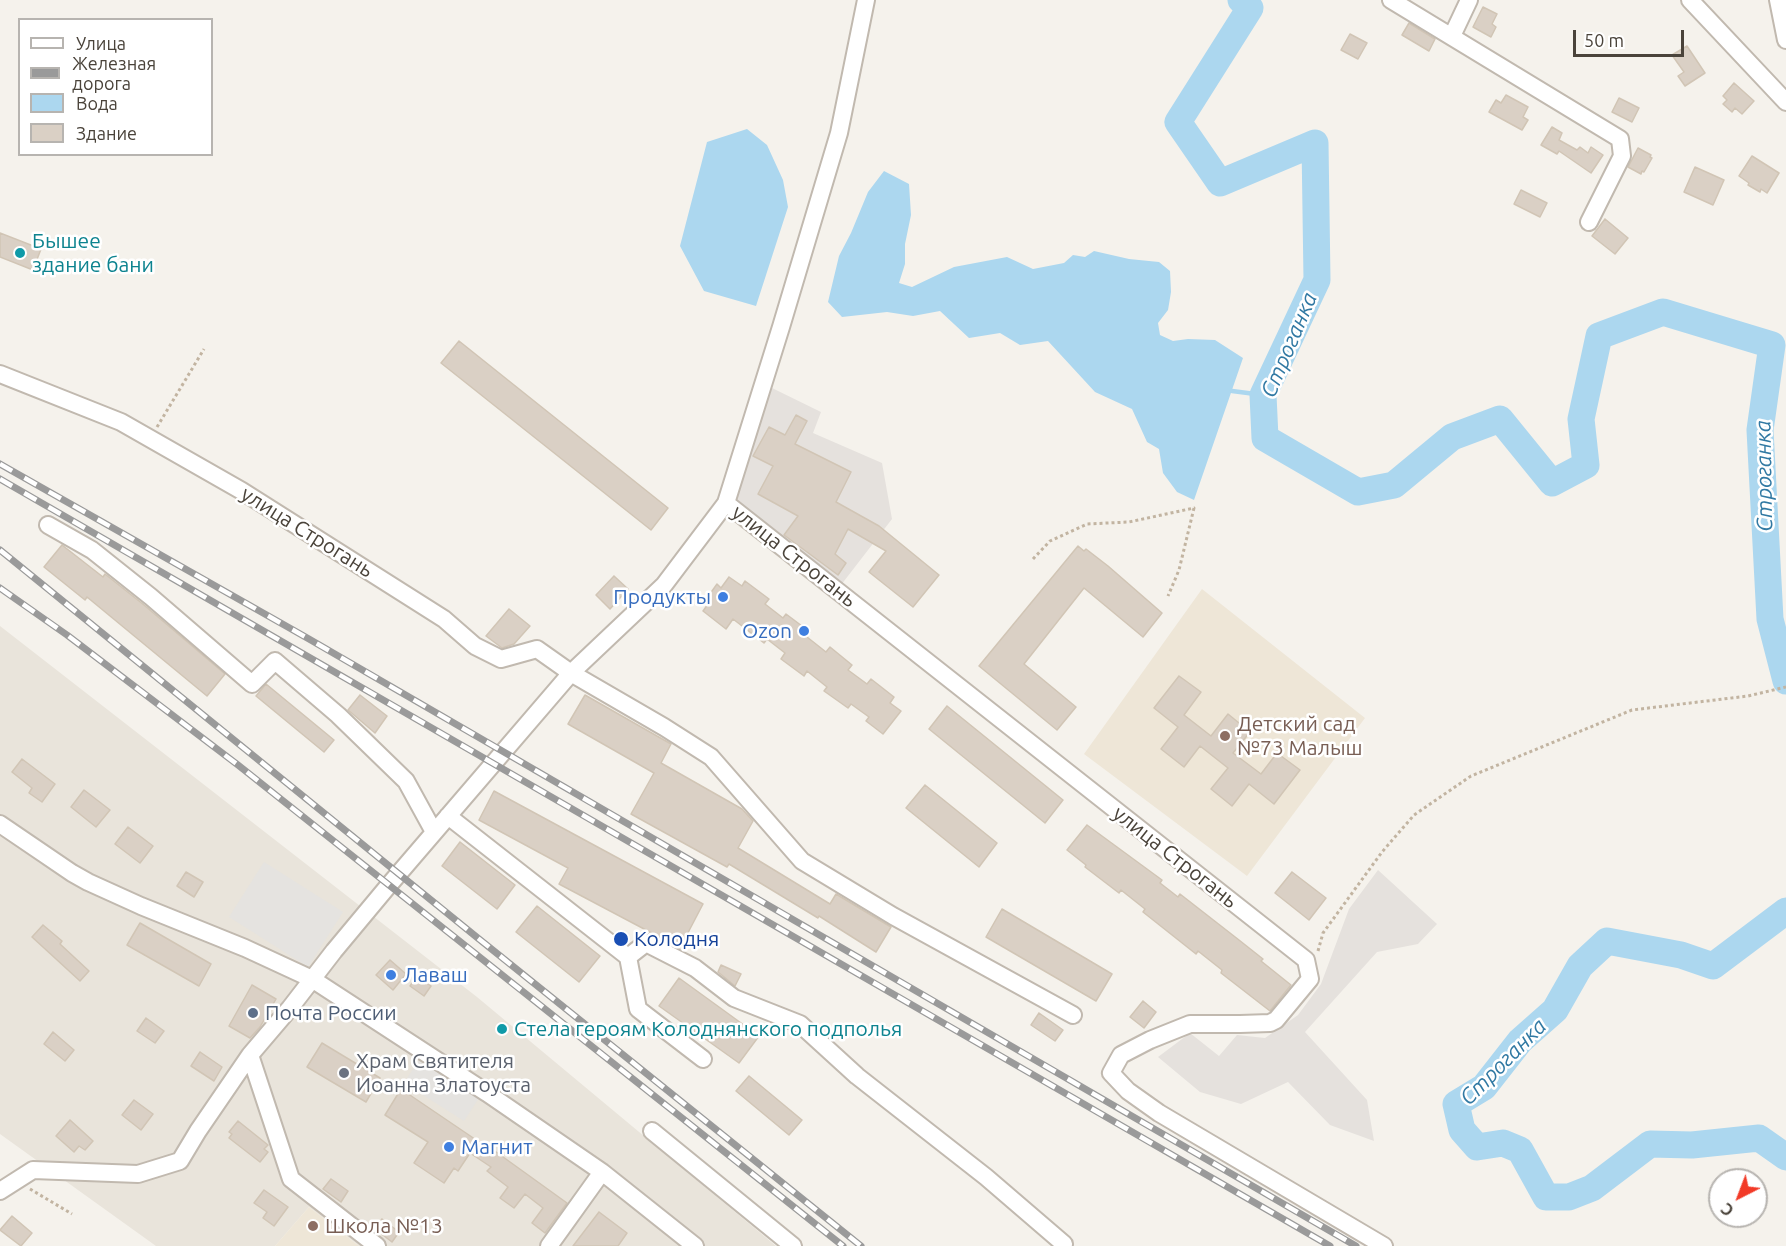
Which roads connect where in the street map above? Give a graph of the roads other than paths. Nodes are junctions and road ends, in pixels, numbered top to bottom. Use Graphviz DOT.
graph roads {
  1 [pos="866,0"];
  2 [pos="1391,0"];
  3 [pos="1468,0"];
  4 [pos="1690,0"];
  5 [pos="1778,0"];
  6 [pos="1452,36"];
  7 [pos="1786,40"];
  8 [pos="1786,102"];
  9 [pos="1589,222"];
  10 [pos="0,374"];
  11 [pos="726,502"];
  12 [pos="48,525"];
  13 [pos="571,673"];
  14 [pos="448,816"];
  15 [pos="0,824"];
  16 [pos="434,832"];
  17 [pos="628,957"];
  18 [pos="312,979"];
  19 [pos="1073,1015"];
  20 [pos="250,1055"];
  21 [pos="703,1059"];
  22 [pos="652,1131"];
  23 [pos="602,1172"];
  24 [pos="0,1191"];
  25 [pos="1064,1244"];
  26 [pos="377,1246"];
  27 [pos="549,1246"];
  28 [pos="694,1246"];
  29 [pos="793,1246"];
  30 [pos="1384,1246"];
  1 -- 11 [label="street"];
  2 -- 6 [label="street"];
  3 -- 6 [label="street"];
  4 -- 8 [label="street"];
  5 -- 7 [label="street"];
  6 -- 9 [label="street"];
  10 -- 13 [label="street, улица Строгань"];
  11 -- 13 [label="street, улица Строгань"];
  11 -- 30 [label="street, улица Строгань"];
  12 -- 16 [label="street"];
  13 -- 14 [label="street"];
  13 -- 19 [label="street"];
  14 -- 16 [label="street"];
  14 -- 17 [label="street"];
  15 -- 18 [label="street"];
  16 -- 18 [label="street"];
  17 -- 21 [label="street"];
  17 -- 25 [label="street"];
  18 -- 20 [label="street"];
  18 -- 23 [label="street"];
  20 -- 24 [label="street"];
  20 -- 26 [label="street"];
  22 -- 29 [label="street"];
  23 -- 27 [label="street"];
  23 -- 28 [label="street"];
}
